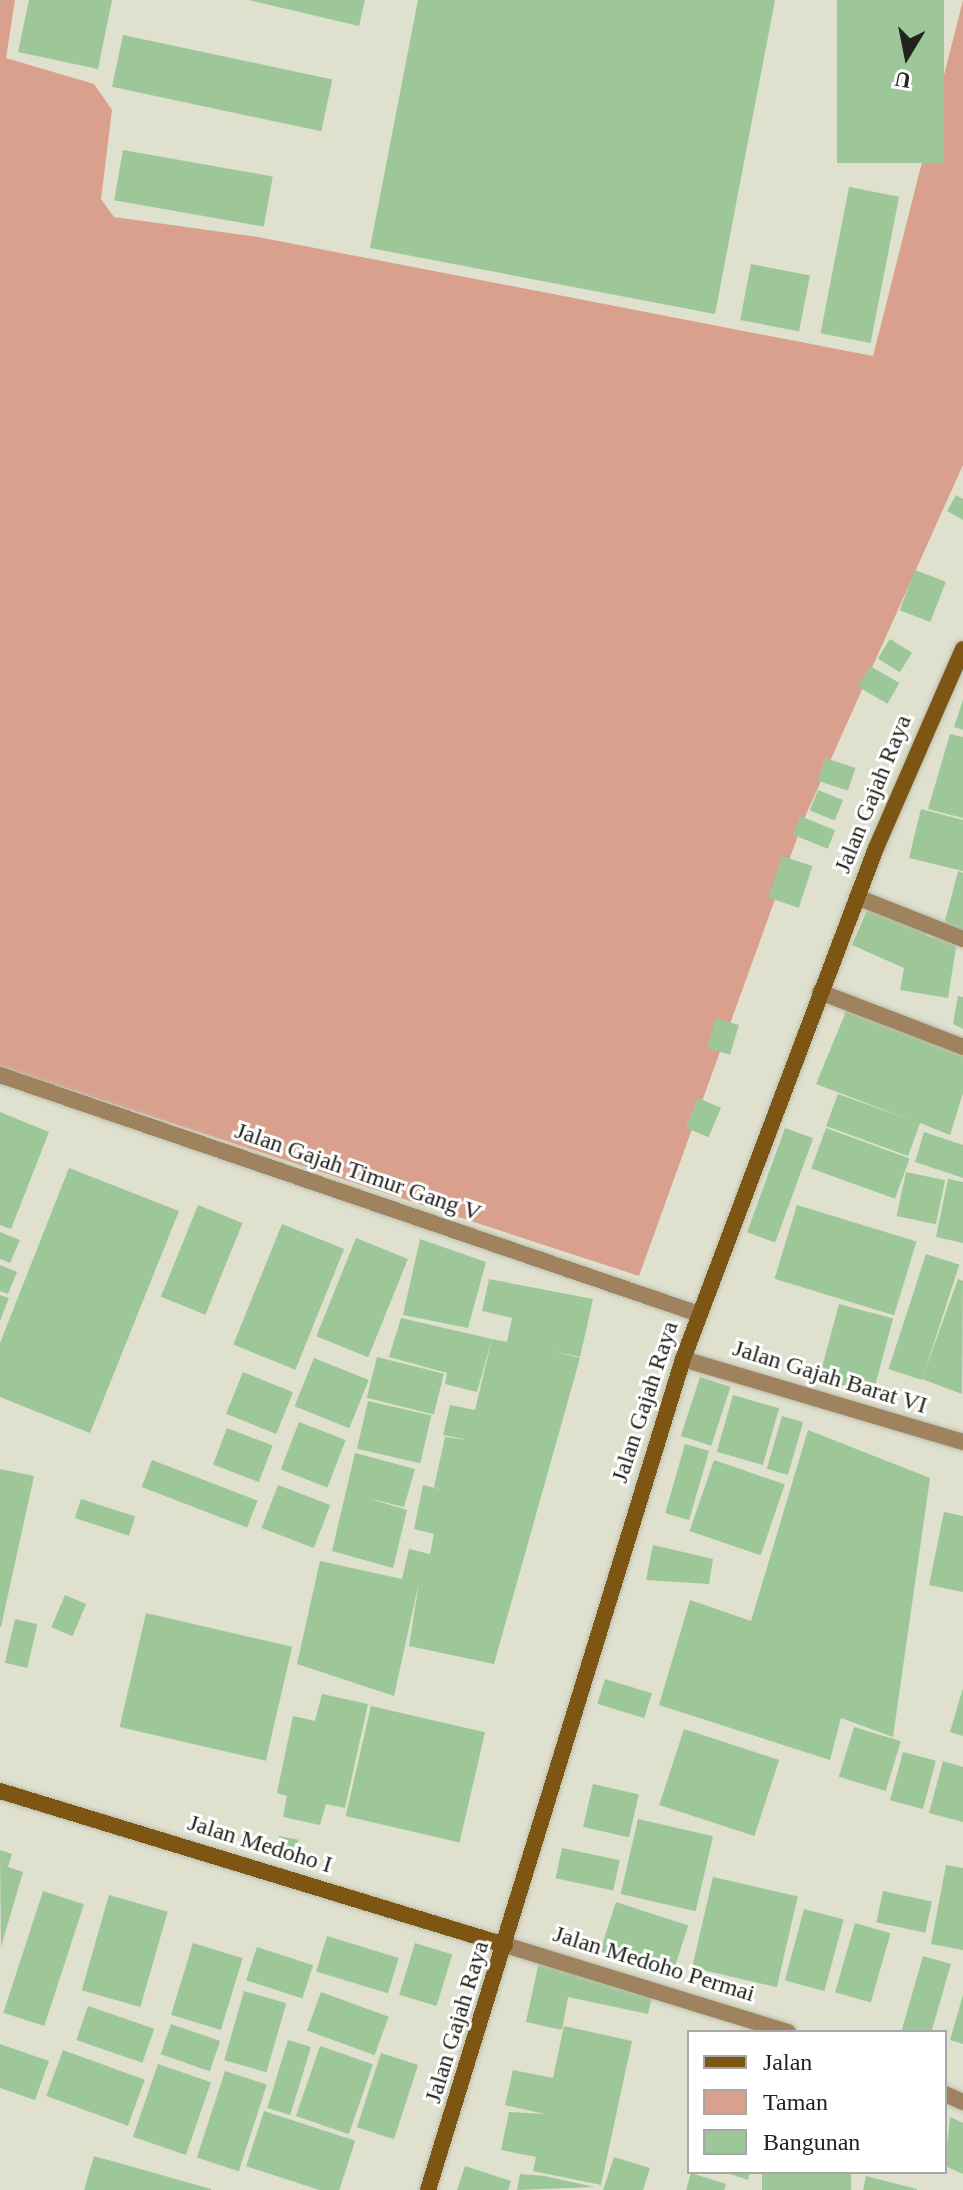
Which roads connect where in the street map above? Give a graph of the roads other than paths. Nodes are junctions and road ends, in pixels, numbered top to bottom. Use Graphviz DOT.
graph roads {
  1 [pos="963,649"];
  2 [pos="857,897"];
  3 [pos="963,939"];
  4 [pos="820,992"];
  5 [pos="963,1047"];
  6 [pos="0,1075"];
  7 [pos="699,1314"];
  8 [pos="683,1359"];
  9 [pos="963,1442"];
  10 [pos="0,1791"];
  11 [pos="505,1945"];
  12 [pos="781,2030"];
  13 [pos="428,2190"];
  1 -- 2 [label="main road, Jalan Gajah Raya"];
  2 -- 3 [label="street"];
  2 -- 4 [label="main road, Jalan Gajah Raya"];
  4 -- 5 [label="street"];
  4 -- 7 [label="main road, Jalan Gajah Raya"];
  6 -- 7 [label="street, Jalan Gajah Timur Gang V"];
  7 -- 8 [label="main road, Jalan Gajah Raya"];
  8 -- 9 [label="street, Jalan Gajah Barat VI"];
  8 -- 11 [label="main road, Jalan Gajah Raya"];
  10 -- 11 [label="main road, Jalan Medoho I"];
  11 -- 12 [label="street, Jalan Medoho Permai"];
  11 -- 13 [label="main road, Jalan Gajah Raya"];
}
